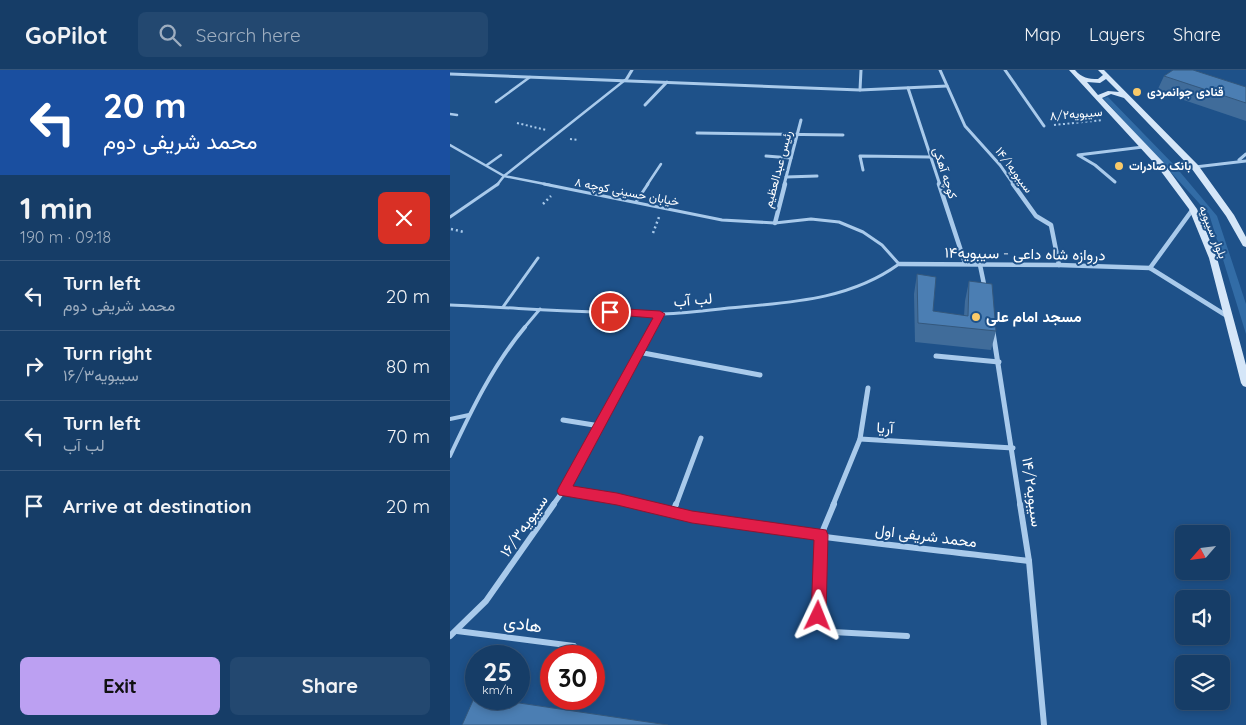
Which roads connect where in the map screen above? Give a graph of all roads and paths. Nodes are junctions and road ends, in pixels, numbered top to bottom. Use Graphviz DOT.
graph roads {
  1 [pos="466,70"];
  2 [pos="632,70"];
  3 [pos="861,70"];
  4 [pos="940,70"];
  5 [pos="1005,70"];
  6 [pos="1072,70"];
  7 [pos="1104,73"];
  8 [pos="450,74"];
  9 [pos="461,75"];
  10 [pos="530,77"];
  11 [pos="1079,77"];
  12 [pos="626,80"];
  13 [pos="667,82"];
  14 [pos="947,86"];
  15 [pos="908,88"];
  16 [pos="860,90"];
  17 [pos="1098,98"];
  18 [pos="1128,98"];
  19 [pos="496,102"];
  20 [pos="645,105"];
  21 [pos="450,114"];
  22 [pos="457,115"];
  23 [pos="1117,119"];
  24 [pos="801,120"];
  25 [pos="517,123"];
  26 [pos="1044,126"];
  27 [pos="560,133"];
  28 [pos="697,133"];
  29 [pos="798,135"];
  30 [pos="843,135"];
  31 [pos="451,147"];
  32 [pos="1143,147"];
  33 [pos="1246,154"];
  34 [pos="501,155"];
  35 [pos="766,156"];
  36 [pos="930,157"];
  37 [pos="791,158"];
  38 [pos="1239,160"];
  39 [pos="1246,160"];
  40 [pos="661,164"];
  41 [pos="487,165"];
  42 [pos="1196,167"];
  43 [pos="863,170"];
  44 [pos="504,176"];
  45 [pos="817,176"];
  46 [pos="786,177"];
  47 [pos="1114,182"];
  48 [pos="636,202"];
  49 [pos="1194,209"];
  50 [pos="450,217"];
  51 [pos="774,223"];
  52 [pos="450,229"];
  53 [pos="464,232"];
  54 [pos="1246,244"];
  55 [pos="538,258"];
  56 [pos="965,263"];
  57 [pos="899,264"];
  58 [pos="980,265"];
  59 [pos="1059,265"];
  60 [pos="1150,268"];
  61 [pos="986,294"];
  62 [pos="450,305"];
  63 [pos="503,307"];
  64 [pos="540,309"];
  65 [pos="660,314"];
  66 [pos="1227,316"];
  67 [pos="992,324"];
  68 [pos="638,352"];
  69 [pos="936,356"];
  70 [pos="999,362"];
  71 [pos="760,376"];
  72 [pos="1246,383"];
  73 [pos="868,388"];
  74 [pos="469,415"];
  75 [pos="450,419"];
  76 [pos="563,420"];
  77 [pos="600,426"];
  78 [pos="701,438"];
  79 [pos="860,439"];
  80 [pos="1013,448"];
  81 [pos="450,456"];
  82 [pos="564,491"];
  83 [pos="673,512"];
  84 [pos="821,535"];
  85 [pos="1029,561"];
  86 [pos="457,631"];
  87 [pos="450,636"];
  88 [pos="907,636"];
  89 [pos="566,645"];
  90 [pos="1044,725"];
  1 -- 9 [label="street"];
  2 -- 12 [label="street"];
  3 -- 16 [label="street"];
  4 -- 14 [label="street, سیبویه۱۴/۱"];
  5 -- 26 [label="street, سیبویه۸/۲"];
  6 -- 11 [label="main road, بلوار سیبویه"];
  7 -- 11 [label="main road"];
  7 -- 18 [label="main road, بلوار سیبویه"];
  8 -- 9 [label="street"];
  9 -- 10 [label="street"];
  10 -- 12 [label="street"];
  10 -- 19 [label="lane"];
  11 -- 17 [label="main road, بلوار سیبویه"];
  12 -- 13 [label="street"];
  12 -- 27 [label="lane"];
  13 -- 16 [label="street"];
  13 -- 20 [label="street"];
  14 -- 15 [label="street"];
  14 -- 59 [label="street, سیبویه۱۴/۱"];
  15 -- 16 [label="street"];
  15 -- 36 [label="street, کوچه آهکی"];
  17 -- 18 [label="main road"];
  17 -- 23 [label="main road, بلوار سیبویه"];
  18 -- 42 [label="main road, بلوار سیبویه"];
  21 -- 22 [label="lane"];
  23 -- 26 [label="path, سیبویه۸/۲"];
  23 -- 32 [label="main road, بلوار سیبویه"];
  24 -- 29 [label="street, رئیس عبدالعظیم"];
  25 -- 27 [label="path"];
  27 -- 44 [label="lane"];
  28 -- 29 [label="street"];
  29 -- 30 [label="street"];
  29 -- 37 [label="street, رئیس عبدالعظیم"];
  31 -- 41 [label="lane"];
  32 -- 47 [label="street"];
  32 -- 49 [label="main road, بلوار سیبویه"];
  33 -- 38 [label="street"];
  34 -- 41 [label="lane"];
  35 -- 37 [label="street"];
  36 -- 43 [label="street"];
  36 -- 56 [label="street, کوچه آهکی"];
  37 -- 46 [label="street, رئیس عبدالعظیم"];
  38 -- 39 [label="street"];
  38 -- 42 [label="street"];
  40 -- 48 [label="lane"];
  41 -- 44 [label="lane"];
  42 -- 54 [label="main road, بلوار سیبویه"];
  44 -- 48 [label="lane, خیابان حسینی کوچه ۸"];
  44 -- 50 [label="lane"];
  45 -- 46 [label="street"];
  46 -- 51 [label="street, رئیس عبدالعظیم"];
  48 -- 51 [label="lane, خیابان حسینی کوچه ۸"];
  49 -- 60 [label="street"];
  49 -- 66 [label="main road, بلوار سیبویه"];
  51 -- 57 [label="lane, خیابان حسینی کوچه ۸"];
  52 -- 53 [label="path"];
  55 -- 63 [label="lane"];
  56 -- 57 [label="street, دروازه شاه داعی - سیبویه۱۴"];
  56 -- 58 [label="street, دروازه شاه داعی - سیبویه۱۴"];
  57 -- 65 [label="lane, لب آب"];
  58 -- 59 [label="street, دروازه شاه داعی - سیبویه۱۴"];
  58 -- 61 [label="street"];
  59 -- 60 [label="street, دروازه شاه داعی - سیبویه۱۴"];
  60 -- 66 [label="street"];
  62 -- 63 [label="lane, لب آب"];
  63 -- 64 [label="lane, لب آب"];
  64 -- 65 [label="lane, لب آب"];
  64 -- 74 [label="lane"];
  65 -- 68 [label="street, سیبویه۱۶/۳"];
  66 -- 72 [label="main road, بلوار سیبویه"];
  67 -- 70 [label="street, سیبویه۱۴/۲"];
  68 -- 71 [label="street"];
  68 -- 77 [label="street, سیبویه۱۶/۳"];
  69 -- 70 [label="street"];
  70 -- 80 [label="street, سیبویه۱۴/۲"];
  73 -- 79 [label="street"];
  74 -- 75 [label="lane"];
  74 -- 81 [label="lane"];
  76 -- 77 [label="street"];
  77 -- 82 [label="street, سیبویه۱۶/۳"];
  78 -- 83 [label="street"];
  79 -- 80 [label="street, آریا"];
  79 -- 84 [label="street, آریا"];
  80 -- 85 [label="street, سیبویه۱۴/۲"];
  82 -- 83 [label="street, محمد شریفی اول"];
  82 -- 86 [label="street, سیبویه۱۶/۳"];
  83 -- 84 [label="street, محمد شریفی اول"];
  84 -- 85 [label="street, محمد شریفی اول"];
  84 -- 88 [label="street, آریا"];
  85 -- 90 [label="street, سیبویه۱۴/۲"];
  86 -- 87 [label="street, سیبویه۱۶/۳"];
  86 -- 89 [label="street, هادی"];
}
